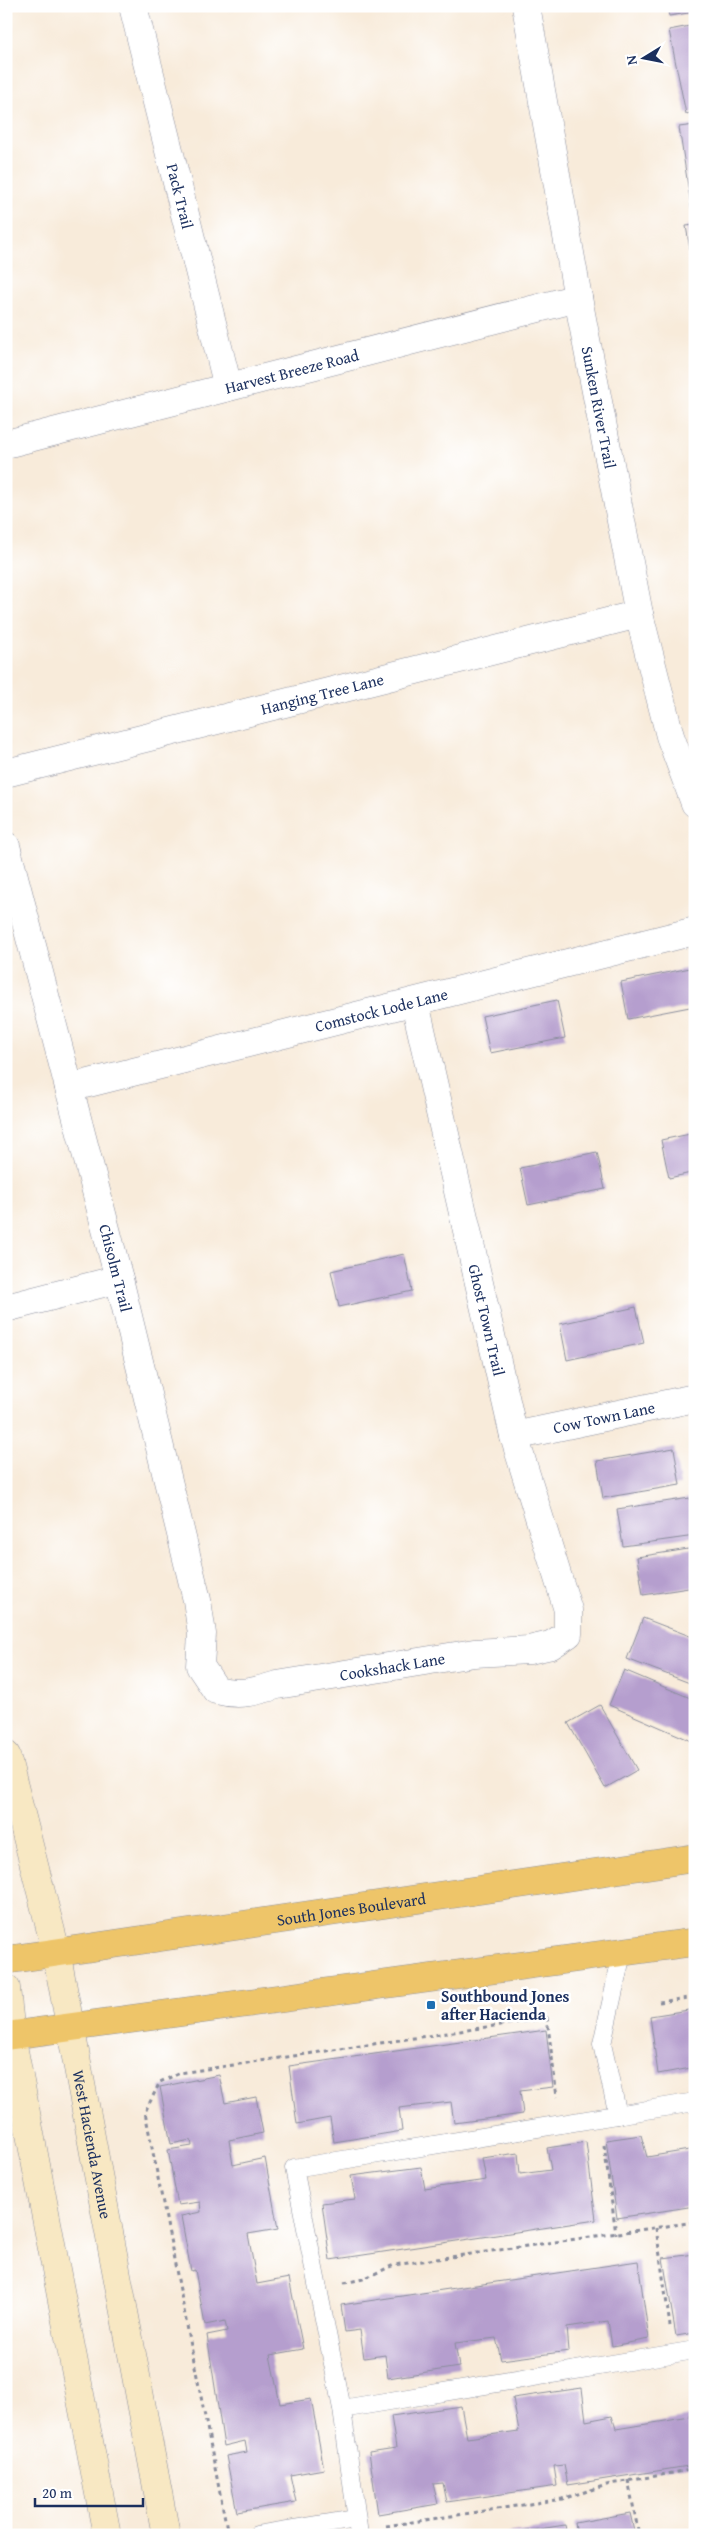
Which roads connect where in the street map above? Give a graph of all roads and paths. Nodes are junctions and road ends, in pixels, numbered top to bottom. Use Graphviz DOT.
graph roads {
  1 [pos="132,6"];
  2 [pos="526,6"];
  3 [pos="578,298"];
  4 [pos="228,387"];
  5 [pos="6,444"];
  6 [pos="639,614"];
  7 [pos="6,774"];
  8 [pos="695,803"];
  9 [pos="6,846"];
  10 [pos="695,931"];
  11 [pos="415,1003"];
  12 [pos="69,1088"];
  13 [pos="119,1279"];
  14 [pos="6,1308"];
  15 [pos="695,1398"];
  16 [pos="514,1436"];
  17 [pos="568,1634"];
  18 [pos="216,1690"];
  19 [pos="6,1755"];
  20 [pos="695,1858"];
  21 [pos="695,1942"];
  22 [pos="56,1951"];
  23 [pos="622,1953"];
  24 [pos="6,1960"];
  25 [pos="6,1988"];
  26 [pos="695,1997"];
  27 [pos="659,2002"];
  28 [pos="70,2026"];
  29 [pos="9,2036"];
  30 [pos="695,2102"];
  31 [pos="618,2114"];
  32 [pos="578,2121"];
  33 [pos="695,2222"];
  34 [pos="656,2228"];
  35 [pos="616,2234"];
  36 [pos="318,2287"];
  37 [pos="695,2350"];
  38 [pos="644,2359"];
  39 [pos="342,2409"];
  40 [pos="695,2470"];
  41 [pos="628,2480"];
  42 [pos="357,2527"];
  43 [pos="107,2535"];
  44 [pos="166,2535"];
  45 [pos="257,2535"];
  46 [pos="639,2535"];
  1 -- 4 [label="street, Pack Trail"];
  2 -- 3 [label="street, Sunken River Trail"];
  3 -- 4 [label="street, Harvest Breeze Road"];
  3 -- 6 [label="street, Sunken River Trail"];
  4 -- 5 [label="street, Harvest Breeze Road"];
  6 -- 7 [label="street, Hanging Tree Lane"];
  6 -- 8 [label="street, Sunken River Trail"];
  9 -- 12 [label="street, Chisolm Trail"];
  10 -- 11 [label="street, Comstock Lode Lane"];
  11 -- 12 [label="street, Comstock Lode Lane"];
  11 -- 16 [label="street, Ghost Town Trail"];
  12 -- 13 [label="street, Chisolm Trail"];
  13 -- 14 [label="street"];
  13 -- 18 [label="street, Chisolm Trail"];
  15 -- 16 [label="street, Cow Town Lane"];
  16 -- 17 [label="street, Ghost Town Trail"];
  17 -- 18 [label="street, Cookshack Lane"];
  19 -- 22 [label="main road, West Hacienda Avenue"];
  20 -- 22 [label="main road, South Jones Boulevard"];
  21 -- 23 [label="main road"];
  22 -- 24 [label="main road, South Jones Boulevard"];
  22 -- 28 [label="main road, West Hacienda Avenue"];
  23 -- 28 [label="main road"];
  23 -- 31 [label="lane"];
  25 -- 29 [label="main road"];
  26 -- 27 [label="path"];
  28 -- 29 [label="main road"];
  28 -- 44 [label="main road, West Hacienda Avenue"];
  29 -- 43 [label="main road"];
  30 -- 31 [label="lane"];
  31 -- 32 [label="lane"];
  32 -- 35 [label="path"];
  32 -- 36 [label="lane"];
  33 -- 34 [label="path"];
  34 -- 35 [label="path"];
  34 -- 38 [label="path"];
  35 -- 36 [label="path"];
  36 -- 39 [label="lane"];
  37 -- 38 [label="lane"];
  38 -- 39 [label="lane"];
  39 -- 42 [label="lane"];
  40 -- 41 [label="path"];
  41 -- 42 [label="path"];
  41 -- 46 [label="path"];
  42 -- 45 [label="lane"];
}
